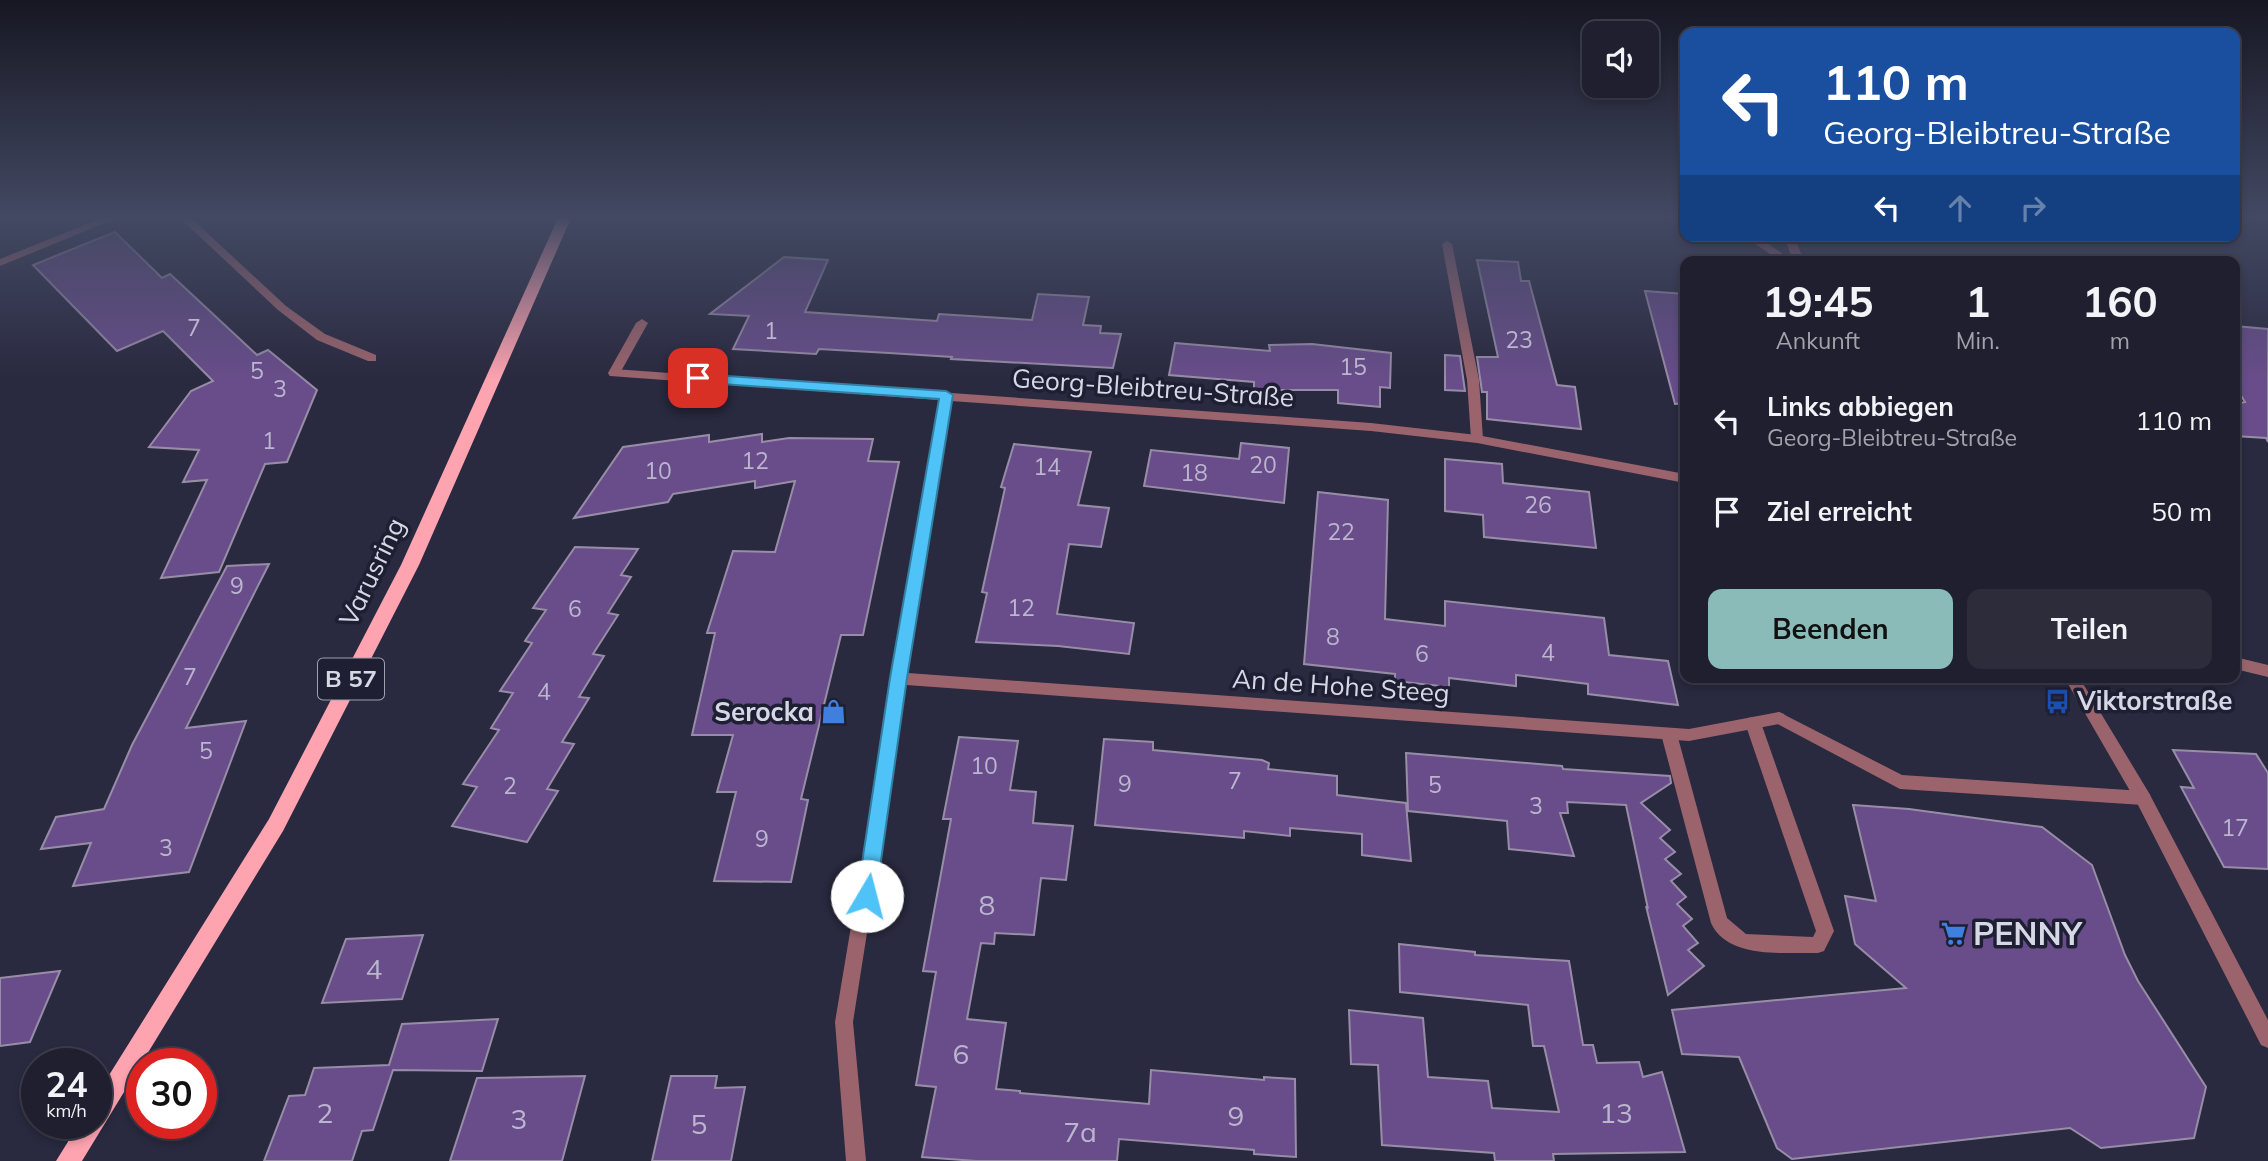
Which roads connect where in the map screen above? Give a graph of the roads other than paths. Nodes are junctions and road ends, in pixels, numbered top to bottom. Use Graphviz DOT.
graph roads {
  1 [pos="243,272"];
  2 [pos="541,272"];
  3 [pos="1452,272"];
  4 [pos="642,323"];
  5 [pos="372,358"];
  6 [pos="946,395"];
  7 [pos="1477,439"];
  8 [pos="1680,477"];
  9 [pos="2240,664"];
  10 [pos="2268,671"];
  11 [pos="898,678"];
  12 [pos="2075,683"];
  13 [pos="1753,723"];
  14 [pos="1669,734"];
  15 [pos="2143,798"];
  16 [pos="2268,1038"];
  17 [pos="112,1092"];
  18 [pos="83,1139"];
  19 [pos="68,1161"];
  20 [pos="856,1161"];
  1 -- 5 [label="street"];
  2 -- 17 [label="main road, Varusring / B 57"];
  3 -- 7 [label="street"];
  4 -- 6 [label="street, Georg-Bleibtreu-Straße"];
  6 -- 7 [label="street, Georg-Bleibtreu-Straße"];
  6 -- 11 [label="street"];
  7 -- 8 [label="street, Georg-Bleibtreu-Straße"];
  9 -- 10 [label="street"];
  11 -- 14 [label="street, An de Hohe Steeg"];
  11 -- 20 [label="street"];
  12 -- 15 [label="street"];
  13 -- 14 [label="street, An de Hohe Steeg"];
  13 -- 14 [label="street"];
  13 -- 15 [label="street, An de Hohe Steeg"];
  15 -- 16 [label="street"];
  18 -- 19 [label="main road"];
}
